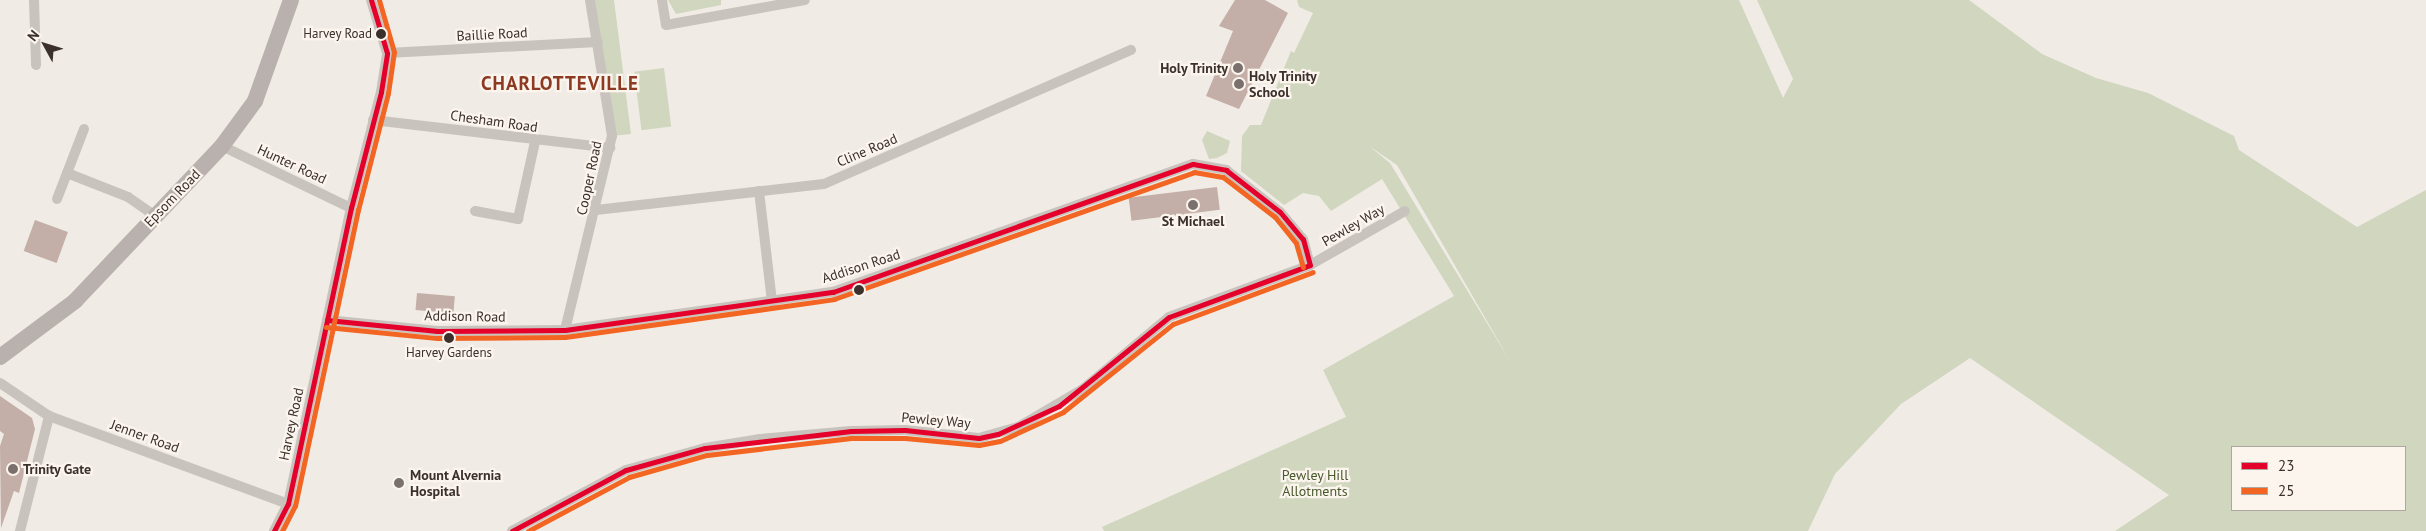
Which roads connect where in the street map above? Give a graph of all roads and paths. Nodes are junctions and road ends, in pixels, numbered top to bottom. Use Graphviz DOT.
graph roads {
  1 [pos="34,0"];
  2 [pos="291,0"];
  3 [pos="371,0"];
  4 [pos="590,0"];
  5 [pos="662,0"];
  6 [pos="805,0"];
  7 [pos="598,42"];
  8 [pos="1131,50"];
  9 [pos="387,53"];
  10 [pos="36,65"];
  11 [pos="373,120"];
  12 [pos="84,129"];
  13 [pos="535,142"];
  14 [pos="222,146"];
  15 [pos="610,148"];
  16 [pos="67,173"];
  17 [pos="759,190"];
  18 [pos="57,199"];
  19 [pos="351,208"];
  20 [pos="596,210"];
  21 [pos="475,211"];
  22 [pos="1405,211"];
  23 [pos="155,216"];
  24 [pos="1310,265"];
  25 [pos="772,302"];
  26 [pos="327,320"];
  27 [pos="565,330"];
  28 [pos="0,357"];
  29 [pos="0,383"];
  30 [pos="49,416"];
  31 [pos="288,504"];
  32 [pos="20,531"];
  33 [pos="274,531"];
  34 [pos="512,531"];
  1 -- 10 [label="street"];
  2 -- 14 [label="main road, Epsom Road"];
  3 -- 9 [label="street, Harvey Road"];
  4 -- 7 [label="street, Cooper Road"];
  5 -- 6 [label="street"];
  7 -- 9 [label="street, Baillie Road"];
  7 -- 15 [label="street, Cooper Road"];
  8 -- 17 [label="street, Cline Road"];
  9 -- 11 [label="street, Harvey Road"];
  11 -- 13 [label="street, Chesham Road"];
  11 -- 19 [label="street, Harvey Road"];
  12 -- 16 [label="street"];
  13 -- 15 [label="street, Chesham Road"];
  13 -- 21 [label="street"];
  14 -- 19 [label="street, Hunter Road"];
  14 -- 23 [label="main road, Epsom Road"];
  15 -- 20 [label="street, Cooper Road"];
  16 -- 18 [label="street"];
  16 -- 23 [label="street"];
  17 -- 20 [label="street, Cline Road"];
  17 -- 25 [label="street"];
  19 -- 26 [label="street, Harvey Road"];
  20 -- 27 [label="street, Cooper Road"];
  22 -- 24 [label="street, Pewley Way"];
  23 -- 28 [label="main road, Epsom Road"];
  24 -- 25 [label="street, Addison Road"];
  24 -- 34 [label="street, Pewley Way"];
  25 -- 27 [label="street, Addison Road"];
  26 -- 27 [label="street, Addison Road"];
  26 -- 31 [label="street, Harvey Road"];
  29 -- 30 [label="street, Jenner Road"];
  30 -- 31 [label="street, Jenner Road"];
  30 -- 32 [label="street"];
  31 -- 33 [label="street, Harvey Road"];
}
